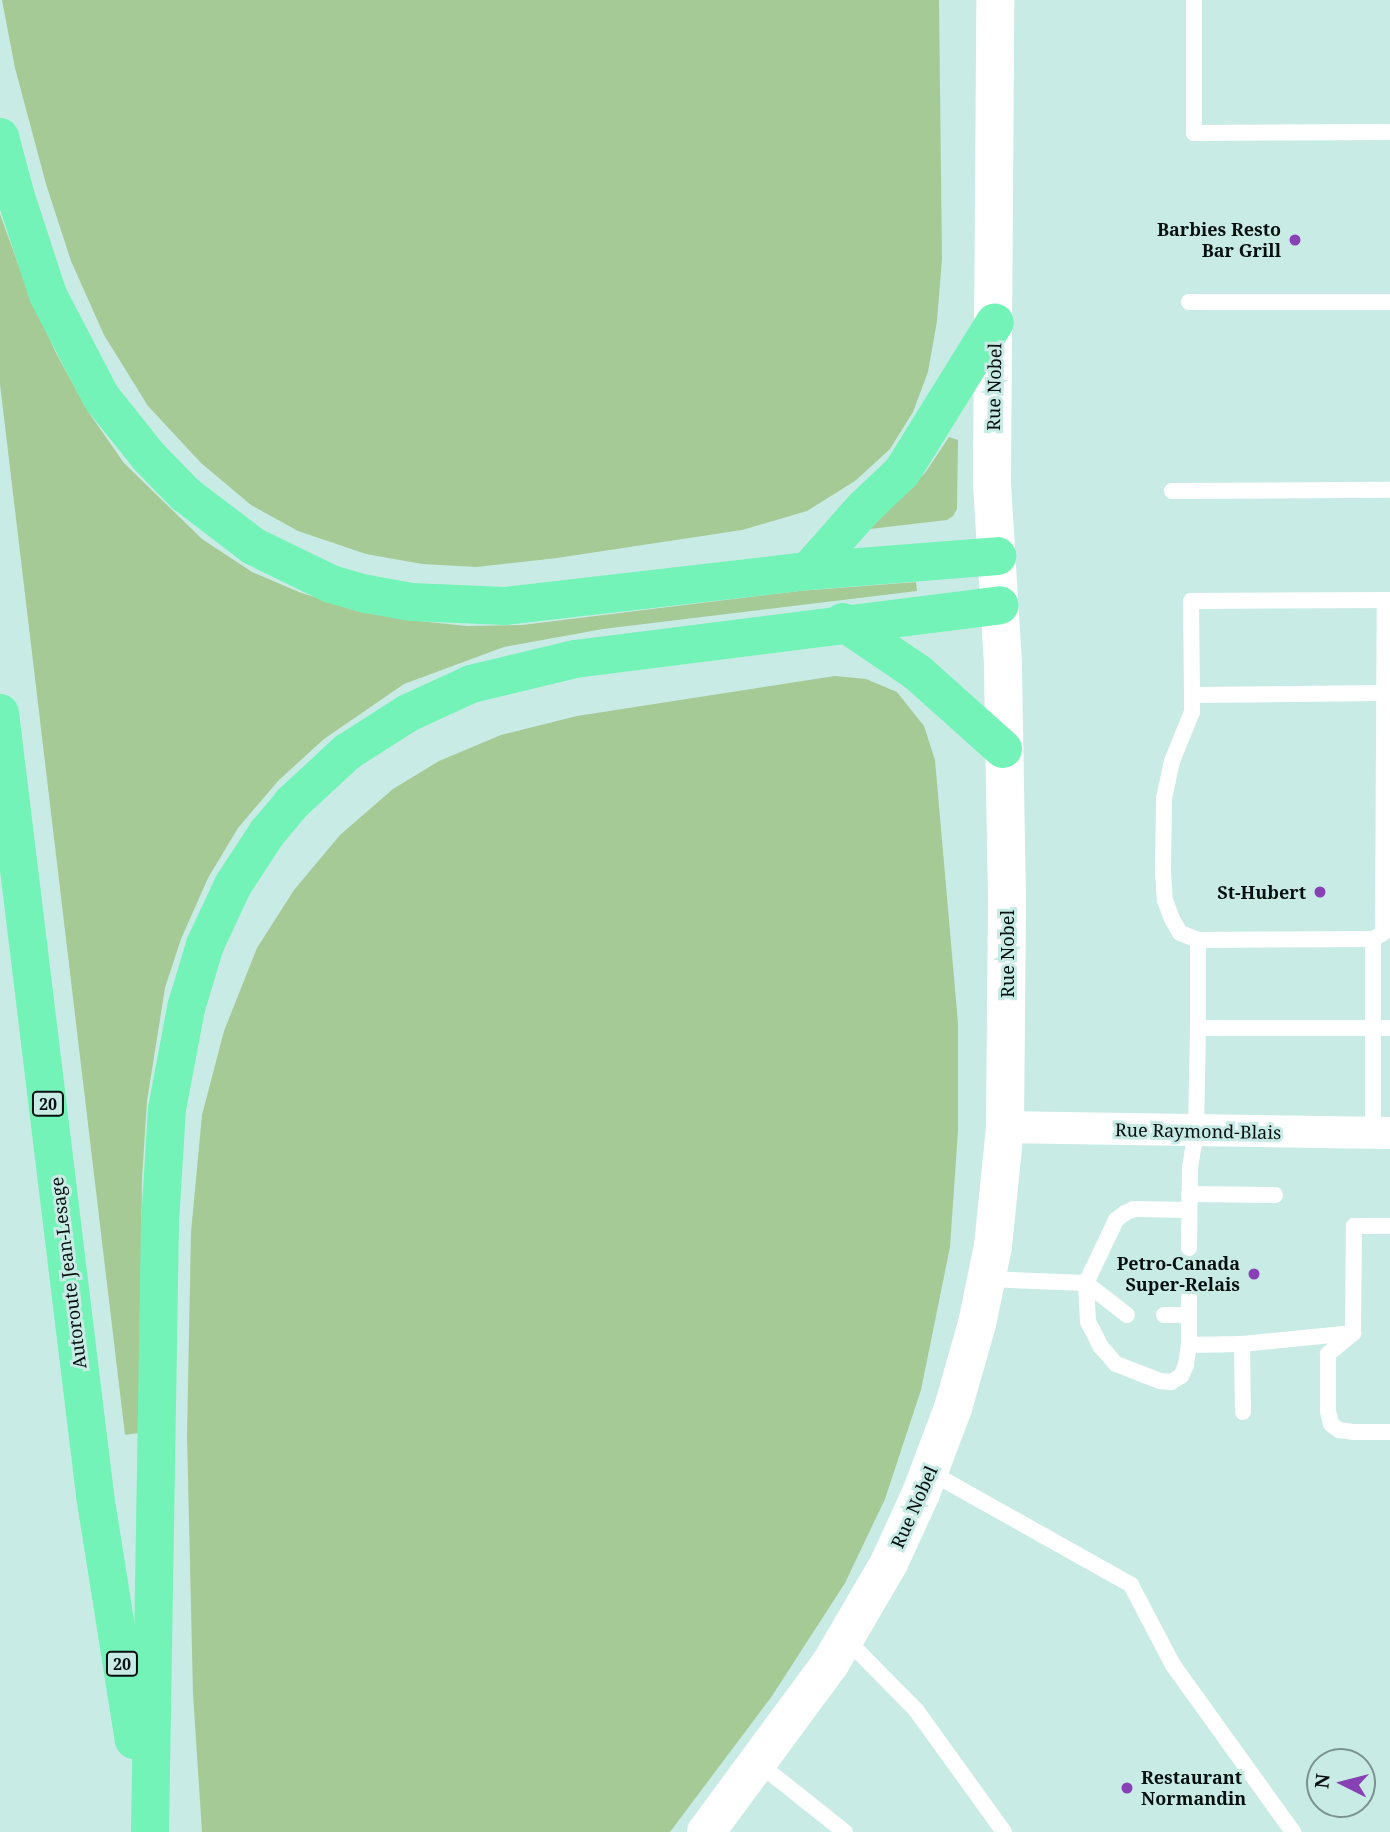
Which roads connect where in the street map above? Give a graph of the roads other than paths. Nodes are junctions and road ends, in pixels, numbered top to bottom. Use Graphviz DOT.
graph roads {
  1 [pos="995,0"];
  2 [pos="1194,0"];
  3 [pos="1390,132"];
  4 [pos="0,137"];
  5 [pos="1189,302"];
  6 [pos="1390,302"];
  7 [pos="995,323"];
  8 [pos="1390,490"];
  9 [pos="1172,491"];
  10 [pos="997,556"];
  11 [pos="808,571"];
  12 [pos="1388,600"];
  13 [pos="1000,604"];
  14 [pos="843,622"];
  15 [pos="1384,693"];
  16 [pos="1192,695"];
  17 [pos="0,713"];
  18 [pos="1003,749"];
  19 [pos="4,759"];
  20 [pos="1382,935"];
  21 [pos="1198,940"];
  22 [pos="1198,1028"];
  23 [pos="1382,1028"];
  24 [pos="1005,1127"];
  25 [pos="1196,1131"];
  26 [pos="1382,1133"];
  27 [pos="1275,1195"];
  28 [pos="1189,1202"];
  29 [pos="1390,1226"];
  30 [pos="1189,1248"];
  31 [pos="986,1279"];
  32 [pos="1086,1283"];
  33 [pos="1127,1315"];
  34 [pos="1164,1315"];
  35 [pos="1353,1334"];
  36 [pos="1242,1344"];
  37 [pos="1189,1345"];
  38 [pos="1243,1412"];
  39 [pos="1390,1432"];
  40 [pos="930,1472"];
  41 [pos="846,1639"];
  42 [pos="758,1763"];
  43 [pos="149,1832"];
  44 [pos="706,1832"];
  45 [pos="845,1832"];
  46 [pos="1004,1832"];
  47 [pos="1293,1832"];
  1 -- 7 [label="street, Rue Nobel"];
  2 -- 3 [label="lane"];
  4 -- 11 [label="highway"];
  5 -- 6 [label="lane"];
  7 -- 10 [label="street, Rue Nobel"];
  7 -- 11 [label="highway"];
  8 -- 9 [label="lane"];
  10 -- 11 [label="highway"];
  10 -- 13 [label="street, Rue Nobel"];
  12 -- 15 [label="lane"];
  12 -- 16 [label="lane"];
  13 -- 14 [label="highway"];
  13 -- 18 [label="street, Rue Nobel"];
  14 -- 18 [label="highway"];
  14 -- 43 [label="highway"];
  15 -- 16 [label="lane"];
  15 -- 20 [label="lane"];
  16 -- 21 [label="lane"];
  17 -- 19 [label="highway, Autoroute Jean-Lesage / 20"];
  18 -- 24 [label="street, Rue Nobel"];
  19 -- 43 [label="highway, Autoroute Jean-Lesage / 20"];
  20 -- 21 [label="lane"];
  20 -- 23 [label="lane"];
  21 -- 22 [label="lane"];
  22 -- 23 [label="lane"];
  22 -- 25 [label="lane"];
  23 -- 26 [label="lane"];
  24 -- 25 [label="street, Rue Raymond-Blais"];
  24 -- 31 [label="street, Rue Nobel"];
  25 -- 26 [label="street, Rue Raymond-Blais"];
  25 -- 28 [label="lane"];
  27 -- 28 [label="lane"];
  28 -- 30 [label="lane"];
  28 -- 32 [label="lane"];
  29 -- 35 [label="lane"];
  31 -- 32 [label="lane"];
  31 -- 40 [label="street, Rue Nobel"];
  32 -- 33 [label="lane"];
  32 -- 37 [label="lane"];
  34 -- 37 [label="lane"];
  35 -- 36 [label="lane"];
  35 -- 39 [label="lane"];
  36 -- 37 [label="lane"];
  36 -- 38 [label="lane"];
  40 -- 41 [label="street, Rue Nobel"];
  40 -- 47 [label="lane"];
  41 -- 42 [label="street, Rue Nobel"];
  41 -- 46 [label="lane"];
  42 -- 44 [label="street, Rue Nobel"];
  42 -- 45 [label="lane"];
}
